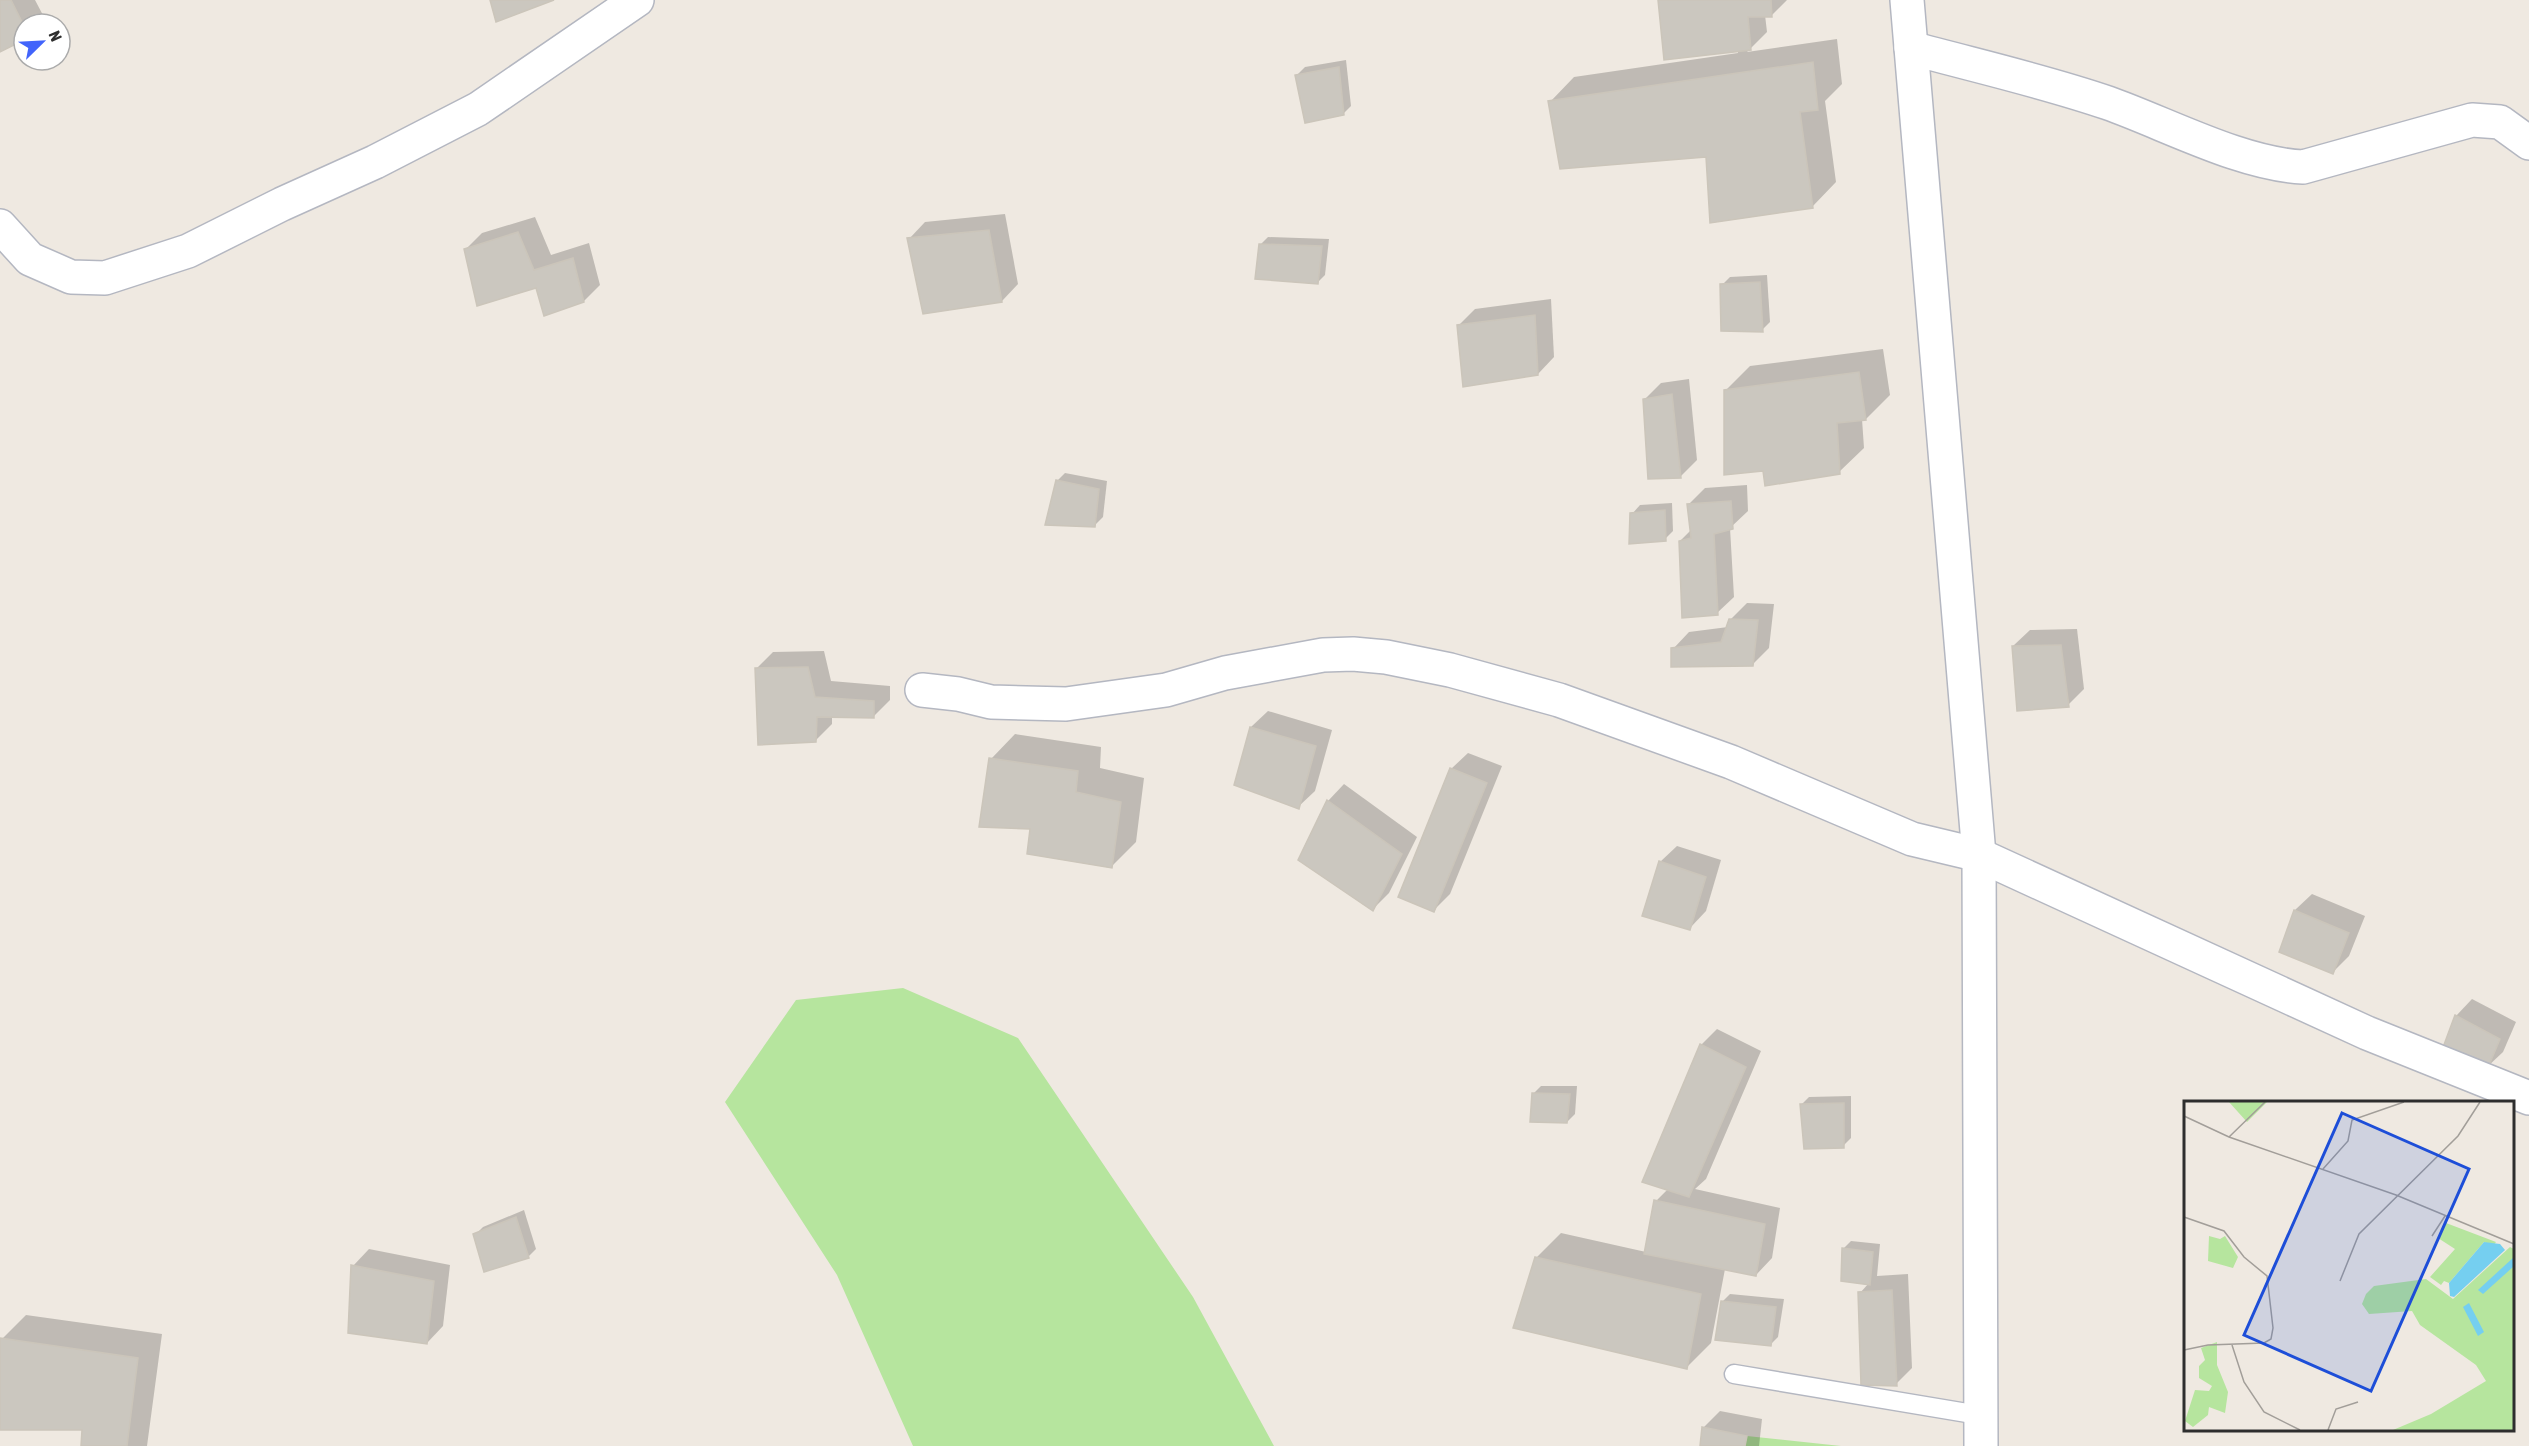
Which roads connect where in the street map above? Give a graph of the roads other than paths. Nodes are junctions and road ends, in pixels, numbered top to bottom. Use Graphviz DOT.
graph roads {
  1 [pos="637,0"];
  2 [pos="1907,0"];
  3 [pos="1911,48"];
  4 [pos="2529,143"];
  5 [pos="0,226"];
  6 [pos="922,690"];
  7 [pos="1979,855"];
  8 [pos="2529,1098"];
  9 [pos="1734,1374"];
  10 [pos="1980,1430"];
  1 -- 5 [label="street"];
  2 -- 3 [label="street"];
  3 -- 4 [label="street"];
  3 -- 7 [label="street"];
  6 -- 7 [label="street"];
  7 -- 8 [label="street"];
  7 -- 10 [label="street"];
  9 -- 10 [label="lane"];
}
